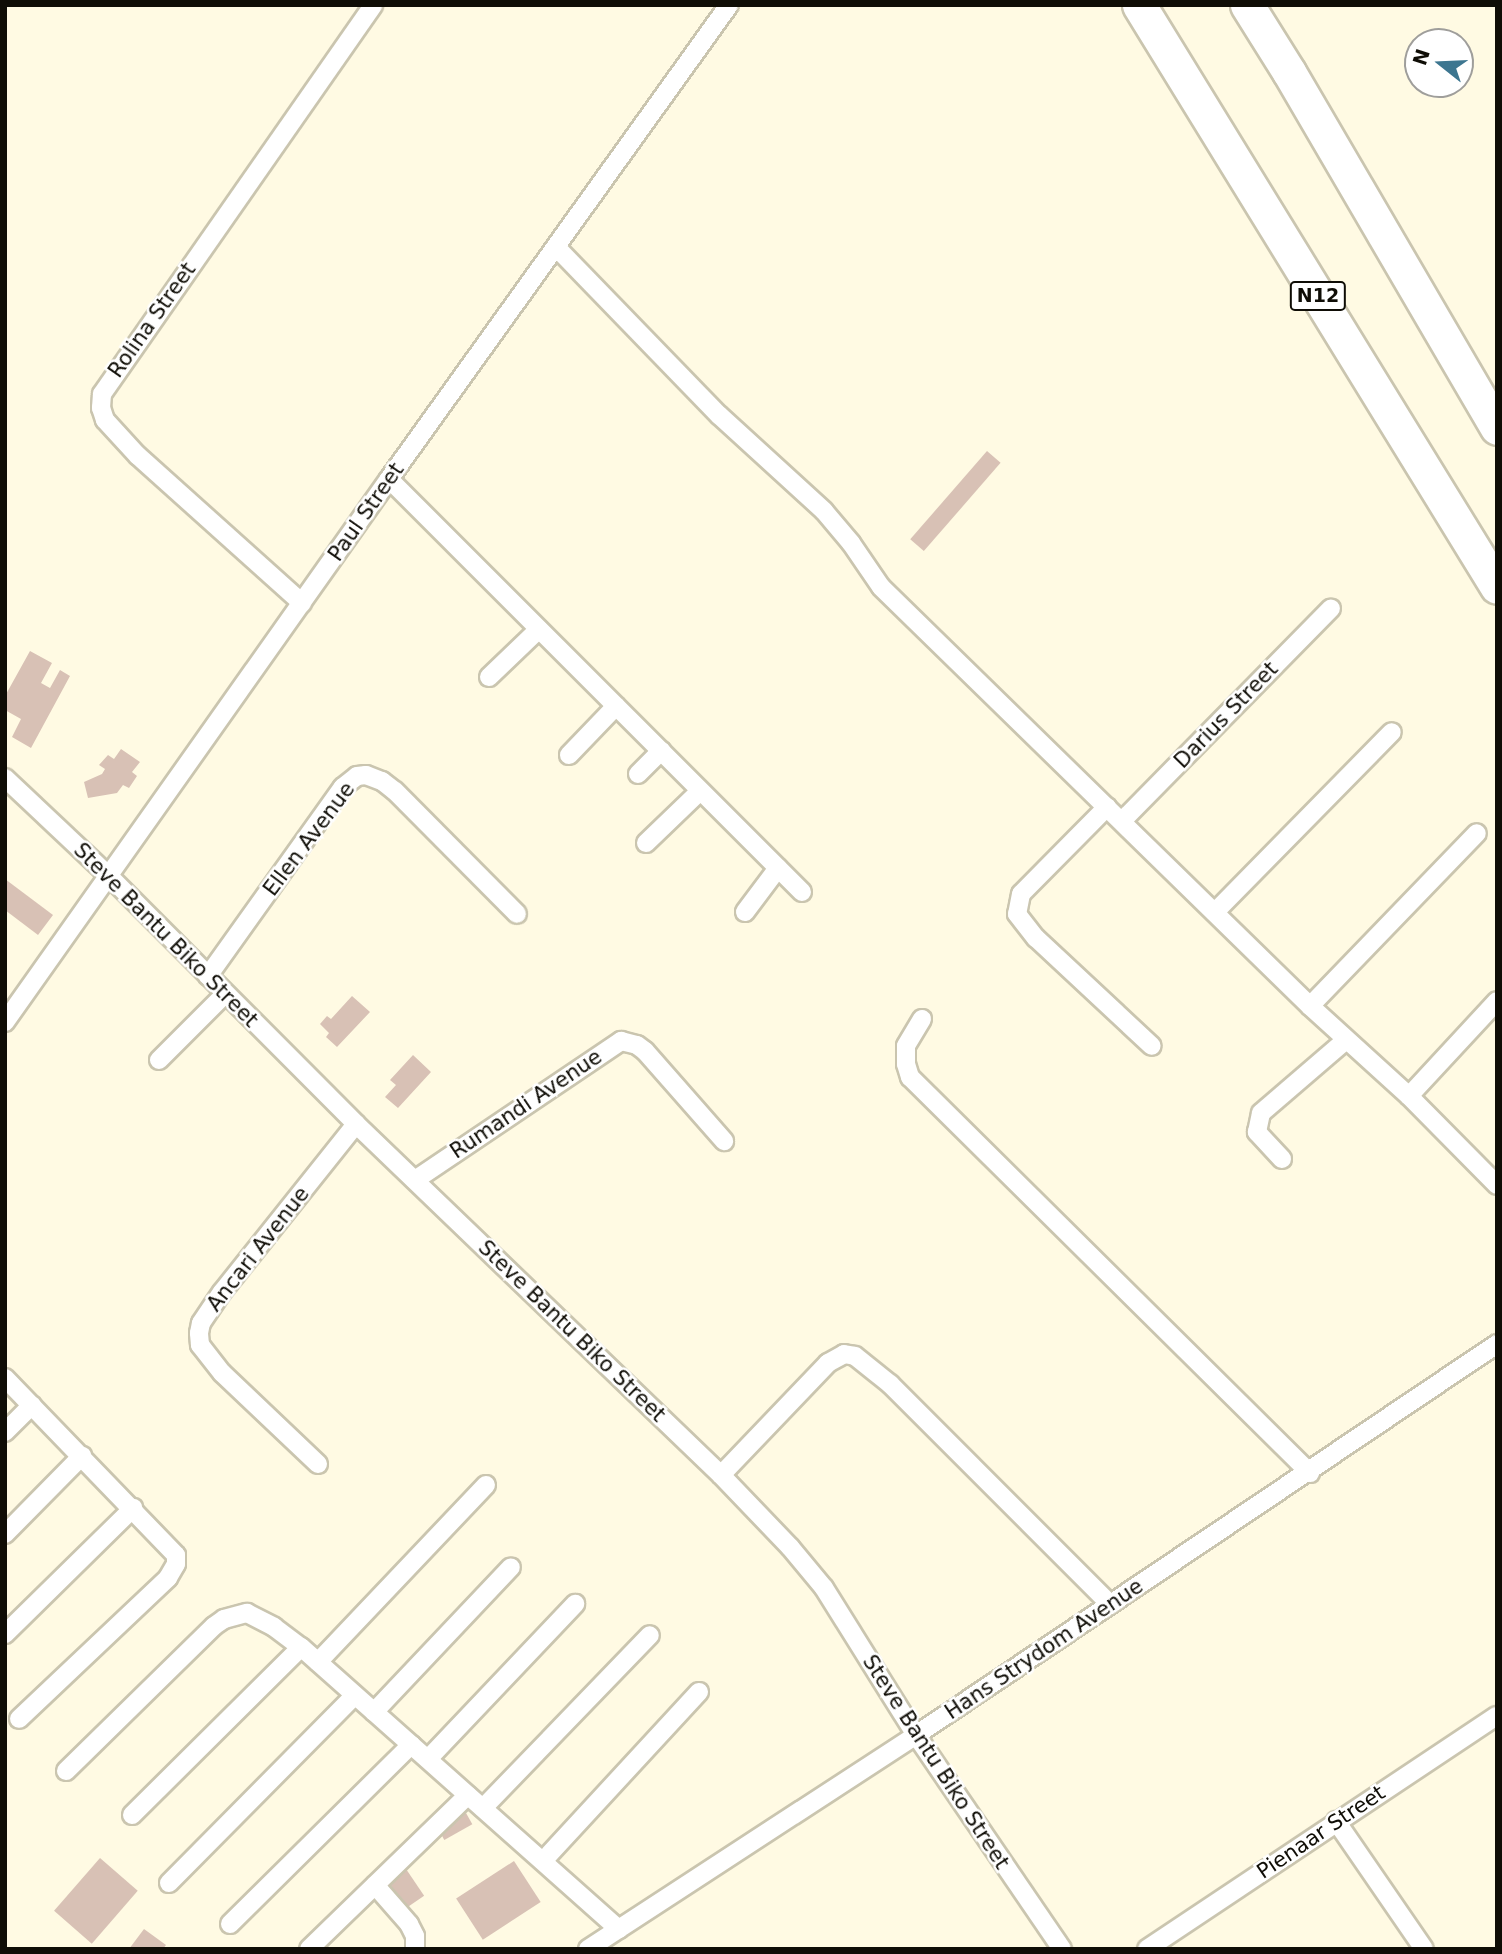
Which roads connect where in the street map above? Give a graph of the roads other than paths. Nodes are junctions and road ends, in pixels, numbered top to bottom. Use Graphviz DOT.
graph roads {
  1 [pos="373,5"];
  2 [pos="729,5"];
  3 [pos="1139,5"];
  4 [pos="1247,5"];
  5 [pos="556,247"];
  6 [pos="1497,428"];
  7 [pos="389,478"];
  8 [pos="1497,587"];
  9 [pos="302,603"];
  10 [pos="1331,608"];
  11 [pos="539,629"];
  12 [pos="489,677"];
  13 [pos="616,706"];
  14 [pos="1392,732"];
  15 [pos="661,751"];
  16 [pos="569,755"];
  17 [pos="638,774"];
  18 [pos="5,778"];
  19 [pos="700,790"];
  20 [pos="1107,807"];
  21 [pos="1122,821"];
  22 [pos="1477,833"];
  23 [pos="646,843"];
  24 [pos="778,868"];
  25 [pos="109,876"];
  26 [pos="803,892"];
  27 [pos="744,912"];
  28 [pos="1215,912"];
  29 [pos="517,914"];
  30 [pos="208,976"];
  31 [pos="225,994"];
  32 [pos="1497,1000"];
  33 [pos="1310,1006"];
  34 [pos="922,1019"];
  35 [pos="5,1022"];
  36 [pos="1346,1040"];
  37 [pos="1152,1046"];
  38 [pos="159,1060"];
  39 [pos="1409,1096"];
  40 [pos="356,1124"];
  41 [pos="724,1141"];
  42 [pos="1282,1158"];
  43 [pos="415,1180"];
  44 [pos="1497,1185"];
  45 [pos="1497,1344"];
  46 [pos="5,1378"];
  47 [pos="32,1405"];
  48 [pos="5,1432"];
  49 [pos="82,1456"];
  50 [pos="318,1464"];
  51 [pos="1310,1473"];
  52 [pos="721,1475"];
  53 [pos="486,1485"];
  54 [pos="133,1508"];
  55 [pos="5,1534"];
  56 [pos="511,1567"];
  57 [pos="1109,1603"];
  58 [pos="575,1604"];
  59 [pos="5,1634"];
  60 [pos="650,1635"];
  61 [pos="301,1647"];
  62 [pos="318,1662"];
  63 [pos="699,1692"];
  64 [pos="355,1695"];
  65 [pos="374,1712"];
  66 [pos="1497,1716"];
  67 [pos="19,1719"];
  68 [pos="916,1735"];
  69 [pos="411,1745"];
  70 [pos="428,1759"];
  71 [pos="66,1771"];
  72 [pos="468,1795"];
  73 [pos="483,1808"];
  74 [pos="132,1815"];
  75 [pos="1336,1821"];
  76 [pos="543,1861"];
  77 [pos="169,1883"];
  78 [pos="375,1885"];
  79 [pos="230,1924"];
  80 [pos="619,1929"];
  81 [pos="309,1949"];
  82 [pos="415,1949"];
  83 [pos="588,1949"];
  84 [pos="1062,1949"];
  85 [pos="1147,1949"];
  86 [pos="1424,1949"];
  1 -- 9 [label="street, Rolina Street"];
  2 -- 5 [label="street, Paul Street"];
  3 -- 8 [label="highway, N12"];
  4 -- 6 [label="highway"];
  5 -- 7 [label="street, Paul Street"];
  5 -- 20 [label="street"];
  7 -- 9 [label="street, Paul Street"];
  7 -- 11 [label="street"];
  9 -- 25 [label="street, Paul Street"];
  10 -- 21 [label="street, Darius Street"];
  11 -- 12 [label="street"];
  11 -- 13 [label="street"];
  13 -- 15 [label="street"];
  13 -- 16 [label="street"];
  14 -- 28 [label="street"];
  15 -- 17 [label="street"];
  15 -- 19 [label="street"];
  18 -- 25 [label="street, Steve Bantu Biko Street"];
  19 -- 23 [label="street"];
  19 -- 24 [label="street"];
  20 -- 21 [label="street"];
  20 -- 37 [label="street"];
  21 -- 28 [label="street"];
  22 -- 33 [label="street"];
  24 -- 26 [label="street"];
  24 -- 27 [label="street"];
  25 -- 30 [label="street, Steve Bantu Biko Street"];
  25 -- 35 [label="street, Paul Street"];
  28 -- 33 [label="street"];
  29 -- 30 [label="street, Ellen Avenue"];
  30 -- 31 [label="street, Steve Bantu Biko Street"];
  31 -- 38 [label="street"];
  31 -- 40 [label="street, Steve Bantu Biko Street"];
  32 -- 39 [label="street"];
  33 -- 36 [label="street"];
  34 -- 51 [label="street"];
  36 -- 39 [label="street"];
  36 -- 42 [label="street"];
  39 -- 44 [label="street"];
  40 -- 43 [label="street, Steve Bantu Biko Street"];
  40 -- 50 [label="street, Ancari Avenue"];
  41 -- 43 [label="street, Rumandi Avenue"];
  43 -- 52 [label="street, Steve Bantu Biko Street"];
  45 -- 51 [label="street, Hans Strydom Avenue"];
  46 -- 47 [label="street"];
  47 -- 48 [label="street"];
  47 -- 49 [label="street"];
  49 -- 54 [label="street"];
  49 -- 55 [label="street"];
  51 -- 57 [label="street, Hans Strydom Avenue"];
  52 -- 57 [label="street"];
  52 -- 68 [label="street, Steve Bantu Biko Street"];
  53 -- 62 [label="street"];
  54 -- 59 [label="street"];
  54 -- 67 [label="street"];
  56 -- 65 [label="street"];
  57 -- 68 [label="street, Hans Strydom Avenue"];
  58 -- 70 [label="street"];
  60 -- 73 [label="street"];
  61 -- 62 [label="street"];
  61 -- 71 [label="street"];
  61 -- 74 [label="street"];
  62 -- 64 [label="street"];
  63 -- 76 [label="street"];
  64 -- 65 [label="street"];
  64 -- 77 [label="street"];
  65 -- 69 [label="street"];
  66 -- 75 [label="street, Pienaar Street"];
  68 -- 80 [label="street, Hans Strydom Avenue"];
  68 -- 84 [label="street, Steve Bantu Biko Street"];
  69 -- 70 [label="street"];
  69 -- 79 [label="street"];
  70 -- 72 [label="street"];
  72 -- 73 [label="street"];
  72 -- 78 [label="street"];
  73 -- 76 [label="street"];
  75 -- 85 [label="street, Pienaar Street"];
  75 -- 86 [label="street"];
  76 -- 80 [label="street"];
  78 -- 81 [label="street"];
  78 -- 82 [label="street"];
  80 -- 83 [label="street, Hans Strydom Avenue"];
}
